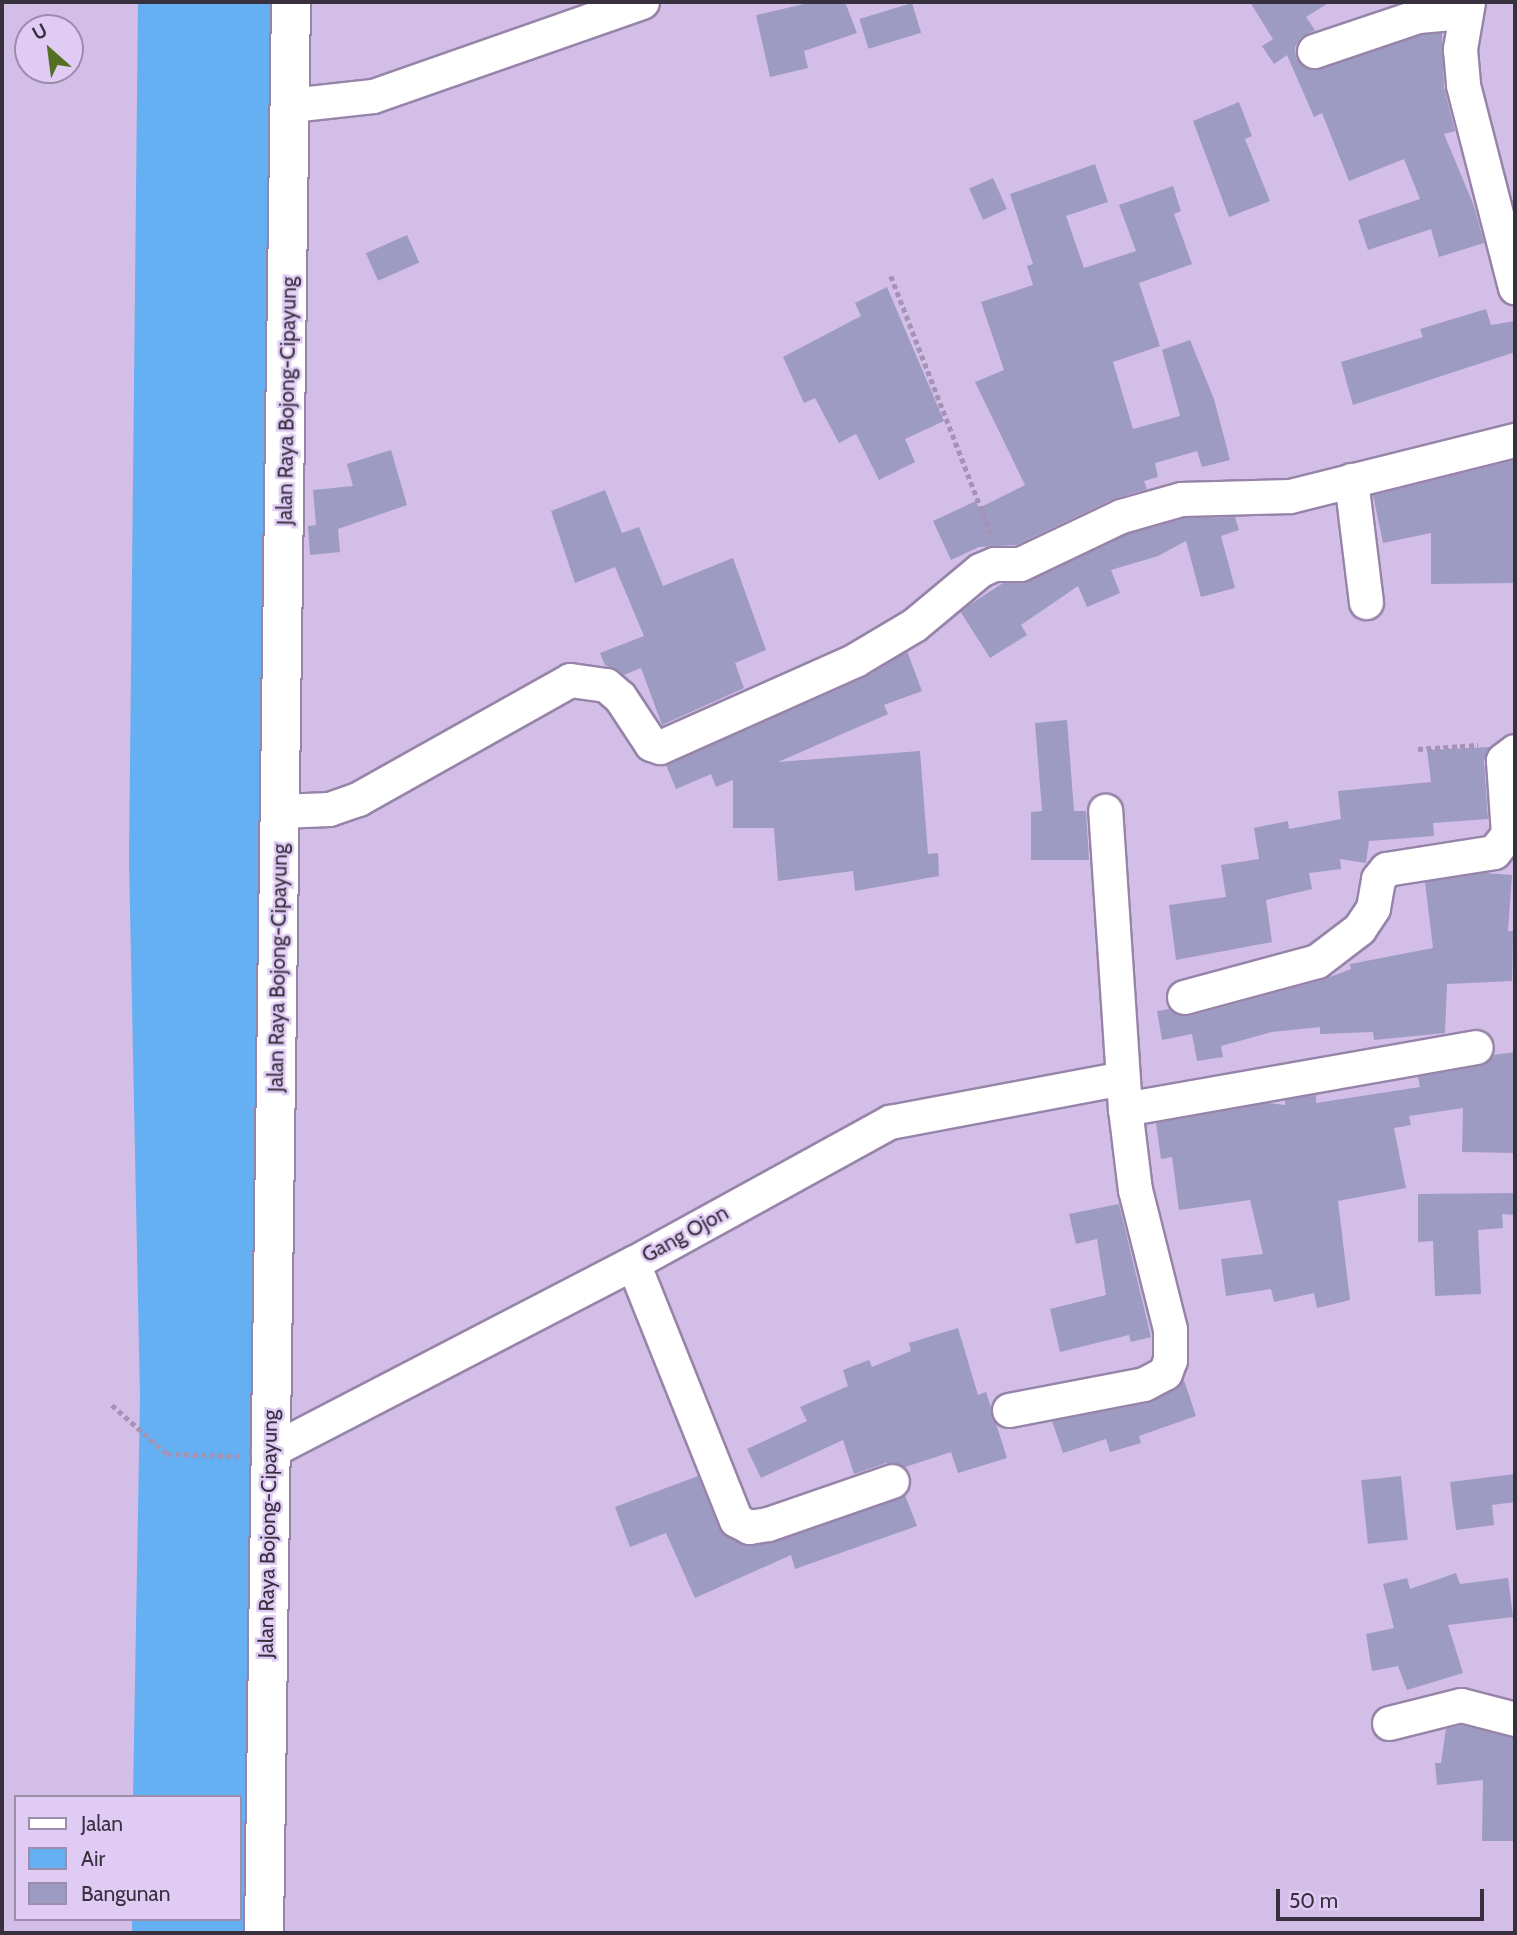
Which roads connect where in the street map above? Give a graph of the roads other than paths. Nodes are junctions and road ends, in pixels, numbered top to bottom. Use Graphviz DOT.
graph roads {
  1 [pos="291,2"];
  2 [pos="642,2"];
  3 [pos="1466,7"];
  4 [pos="1314,51"];
  5 [pos="291,105"];
  6 [pos="1515,287"];
  7 [pos="1515,440"];
  8 [pos="1351,480"];
  9 [pos="1366,602"];
  10 [pos="1511,752"];
  11 [pos="280,811"];
  12 [pos="1105,811"];
  13 [pos="1184,997"];
  14 [pos="1476,1047"];
  15 [pos="1124,1094"];
  16 [pos="633,1264"];
  17 [pos="1009,1410"];
  18 [pos="268,1451"];
  19 [pos="892,1481"];
  20 [pos="1515,1719"];
  21 [pos="1389,1723"];
  22 [pos="264,1933"];
  1 -- 5 [label="street, Jalan Raya Bojong-Cipayung"];
  2 -- 5 [label="street"];
  3 -- 4 [label="street"];
  3 -- 6 [label="street"];
  5 -- 11 [label="street, Jalan Raya Bojong-Cipayung"];
  7 -- 8 [label="street"];
  8 -- 9 [label="street"];
  8 -- 11 [label="street"];
  10 -- 13 [label="street"];
  11 -- 18 [label="street, Jalan Raya Bojong-Cipayung"];
  12 -- 15 [label="street"];
  14 -- 15 [label="street, Gang Ojon"];
  15 -- 16 [label="street, Gang Ojon"];
  15 -- 17 [label="street"];
  16 -- 18 [label="street, Gang Ojon"];
  16 -- 19 [label="street"];
  18 -- 22 [label="street, Jalan Raya Bojong-Cipayung"];
  20 -- 21 [label="street"];
}
